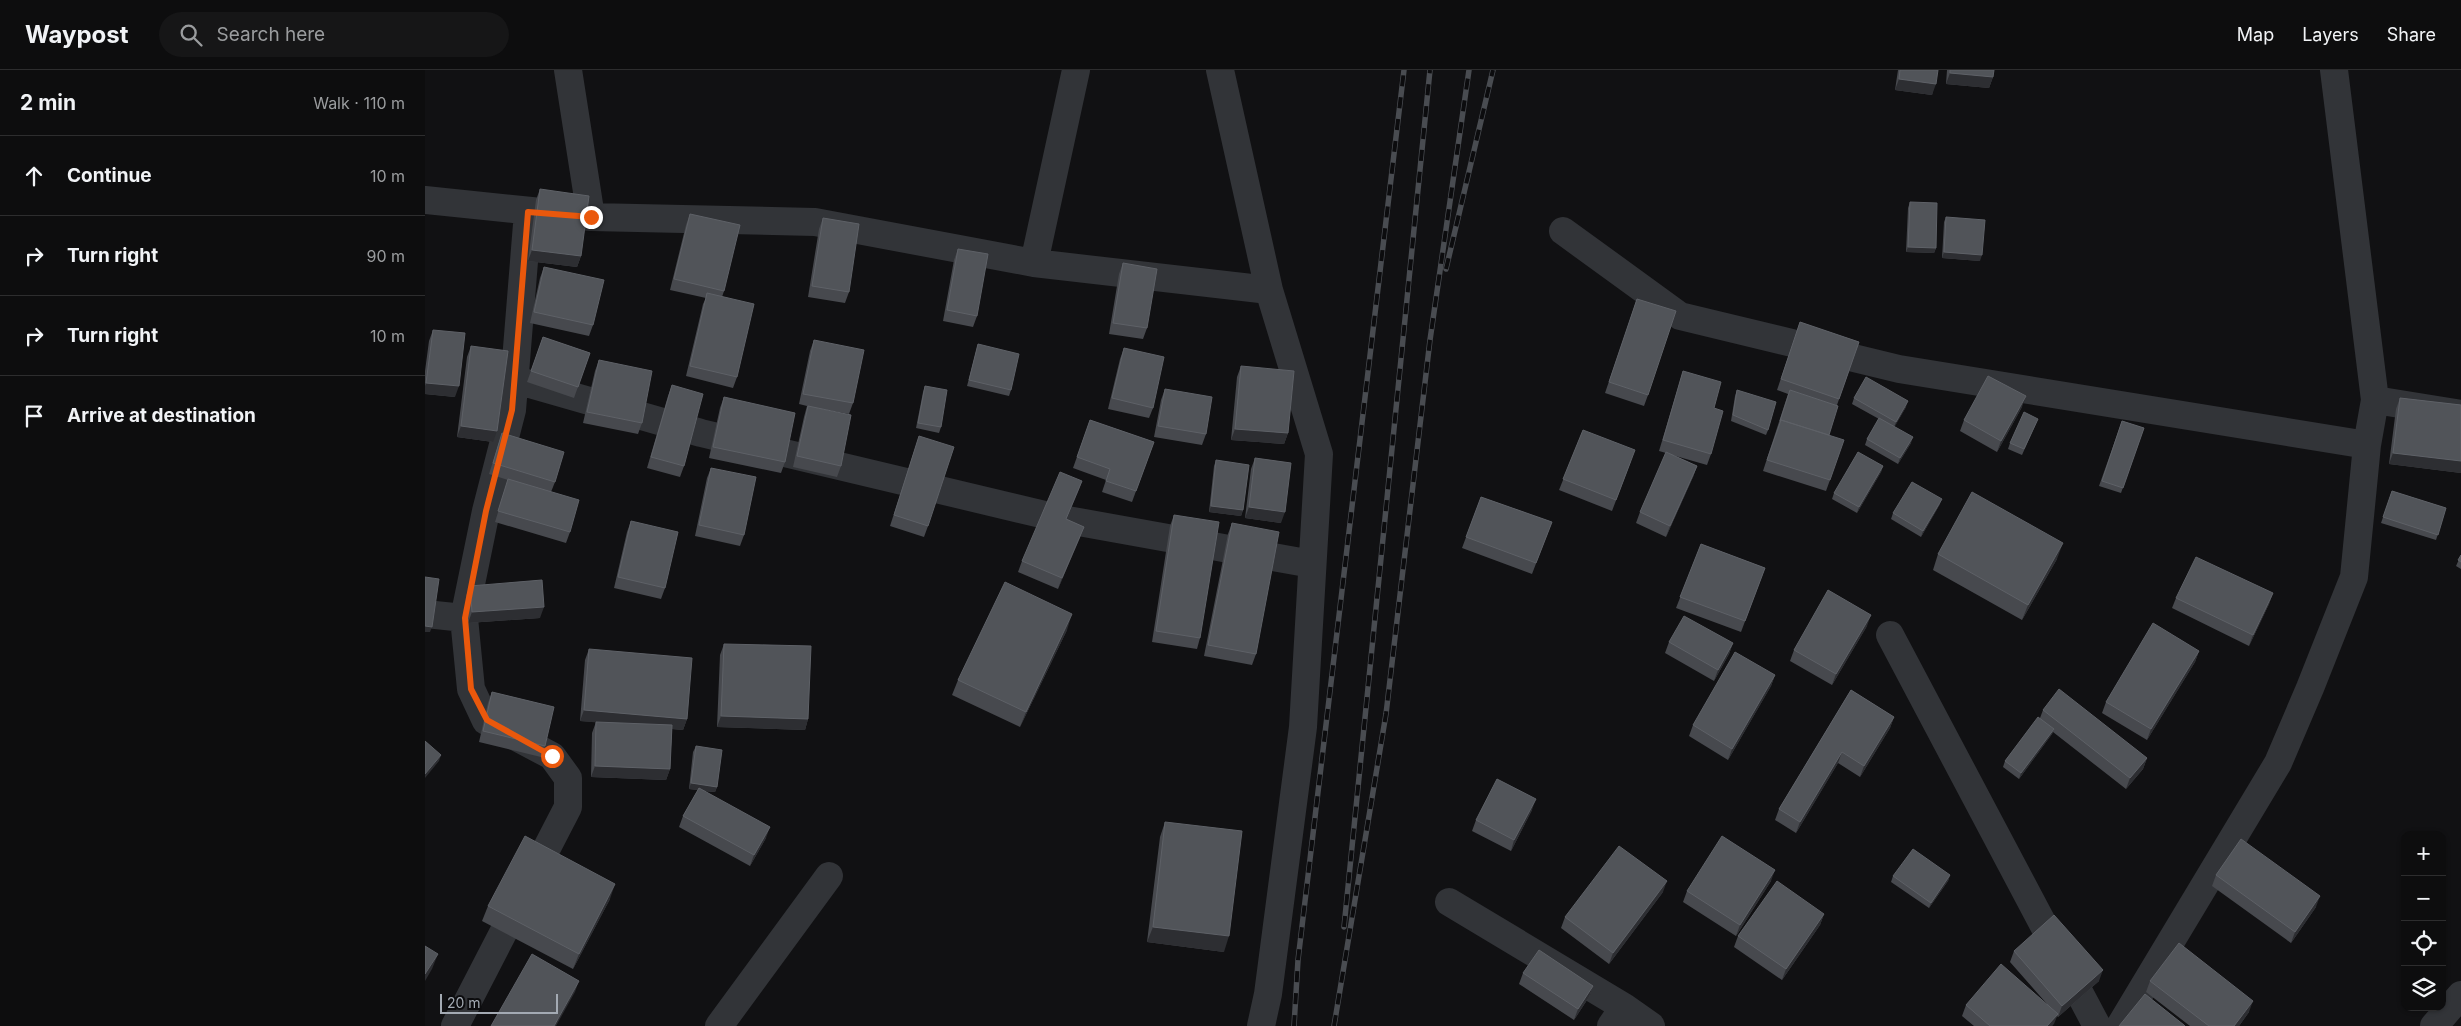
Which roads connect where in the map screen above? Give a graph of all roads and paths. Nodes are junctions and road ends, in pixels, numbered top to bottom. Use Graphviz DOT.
graph roads {
  1 [pos="568,70"];
  2 [pos="1077,70"];
  3 [pos="1220,70"];
  4 [pos="2334,70"];
  5 [pos="2357,70"];
  6 [pos="2338,98"];
  7 [pos="425,200"];
  8 [pos="528,212"];
  9 [pos="591,217"];
  10 [pos="1563,231"];
  11 [pos="1034,263"];
  12 [pos="1269,290"];
  13 [pos="516,380"];
  14 [pos="2375,400"];
  15 [pos="2461,414"];
  16 [pos="2367,444"];
  17 [pos="1312,564"];
  18 [pos="425,614"];
  19 [pos="465,618"];
  20 [pos="1890,635"];
  21 [pos="829,876"];
  22 [pos="1449,902"];
  23 [pos="2461,995"];
  24 [pos="1618,1017"];
  25 [pos="455,1026"];
  26 [pos="719,1026"];
  27 [pos="1261,1026"];
  28 [pos="1651,1026"];
  29 [pos="2097,1026"];
  30 [pos="2120,1026"];
  31 [pos="2434,1026"];
  1 -- 9 [label="street"];
  2 -- 11 [label="street"];
  3 -- 12 [label="street"];
  4 -- 6 [label="street"];
  5 -- 6 [label="street"];
  6 -- 14 [label="street"];
  7 -- 8 [label="street"];
  8 -- 9 [label="street"];
  8 -- 13 [label="street"];
  9 -- 11 [label="street"];
  10 -- 16 [label="street"];
  11 -- 12 [label="street"];
  12 -- 17 [label="street"];
  13 -- 17 [label="street"];
  13 -- 19 [label="street"];
  14 -- 15 [label="street"];
  14 -- 16 [label="street"];
  16 -- 30 [label="street"];
  17 -- 27 [label="street"];
  18 -- 19 [label="street"];
  19 -- 25 [label="street"];
  20 -- 29 [label="street"];
  21 -- 26 [label="street"];
  22 -- 24 [label="street"];
  23 -- 31 [label="street"];
  24 -- 28 [label="street"];
}
